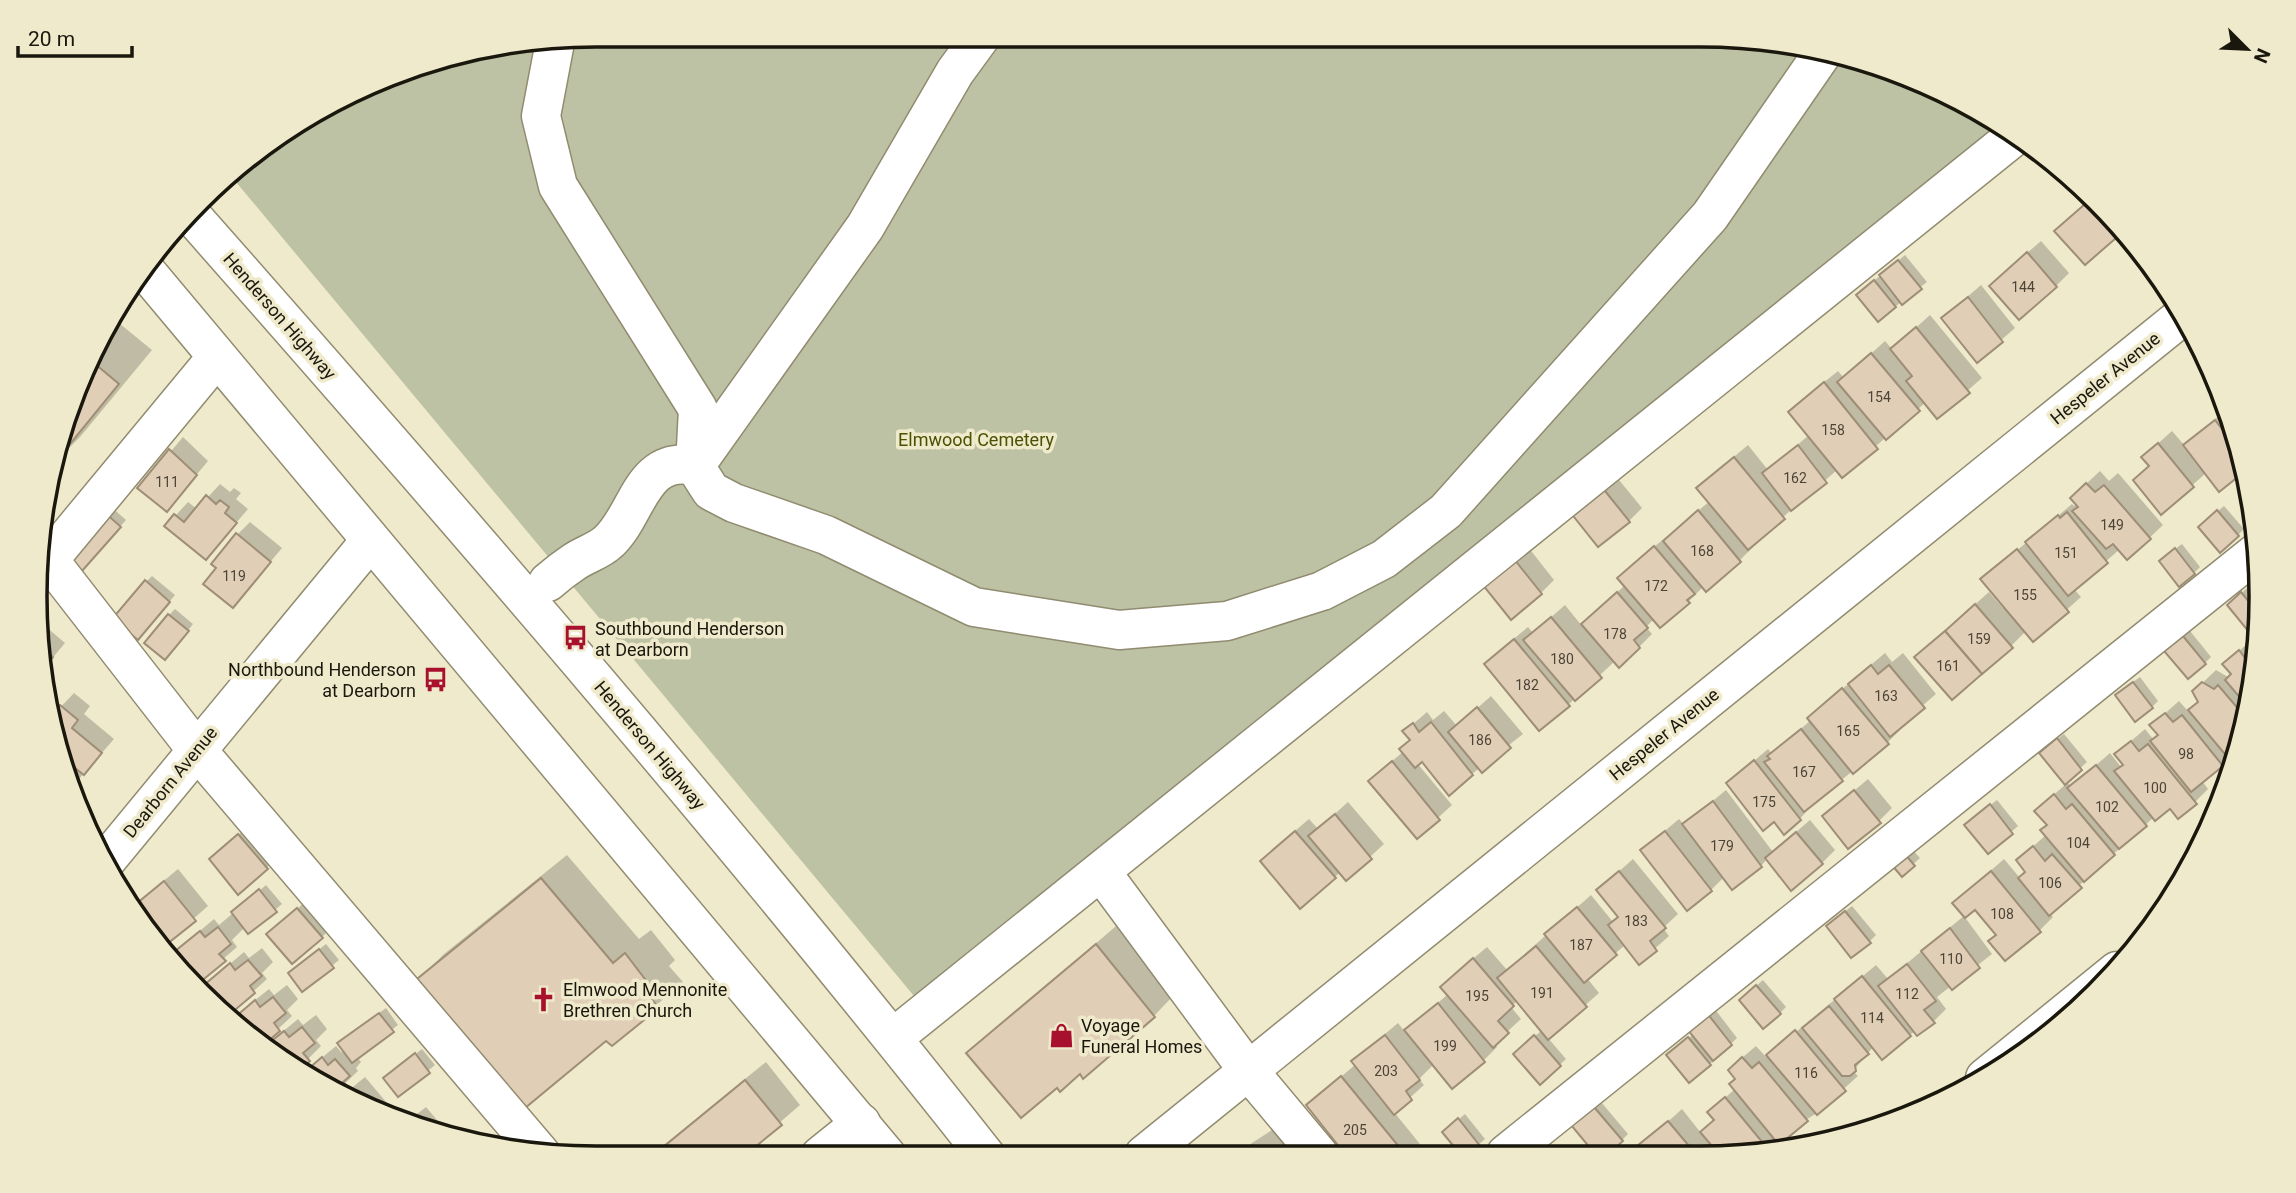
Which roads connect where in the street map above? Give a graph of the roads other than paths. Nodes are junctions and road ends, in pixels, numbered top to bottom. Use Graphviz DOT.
graph roads {
  1 [pos="973,47"];
  2 [pos="554,49"];
  3 [pos="1818,60"];
  4 [pos="2008,142"];
  5 [pos="196,221"];
  6 [pos="150,277"];
  7 [pos="2175,322"];
  8 [pos="216,358"];
  9 [pos="695,466"];
  10 [pos="370,541"];
  11 [pos="2248,559"];
  12 [pos="48,561"];
  13 [pos="48,565"];
  14 [pos="548,582"];
  15 [pos="196,749"];
  16 [pos="112,854"];
  17 [pos="1102,873"];
  18 [pos="893,1038"];
  19 [pos="1247,1069"];
  20 [pos="1185,1121"];
  21 [pos="861,1123"];
  22 [pos="530,1142"];
  23 [pos="832,1146"];
  24 [pos="879,1146"];
  25 [pos="978,1146"];
  26 [pos="1155,1146"];
  27 [pos="1172,1146"];
  28 [pos="1312,1146"];
  29 [pos="1516,1146"];
  1 -- 9 [label="main road"];
  2 -- 9 [label="main road"];
  3 -- 9 [label="main road"];
  4 -- 17 [label="main road"];
  5 -- 18 [label="main road, Henderson Highway"];
  6 -- 8 [label="main road"];
  7 -- 19 [label="main road, Hespeler Avenue"];
  8 -- 10 [label="main road"];
  8 -- 12 [label="main road"];
  9 -- 14 [label="main road"];
  10 -- 15 [label="main road, Dearborn Avenue"];
  10 -- 21 [label="main road"];
  11 -- 29 [label="main road"];
  13 -- 15 [label="main road"];
  15 -- 16 [label="main road, Dearborn Avenue"];
  15 -- 22 [label="main road"];
  17 -- 18 [label="main road"];
  17 -- 19 [label="main road"];
  18 -- 25 [label="main road, Henderson Highway"];
  19 -- 20 [label="main road, Hespeler Avenue"];
  19 -- 28 [label="main road"];
  20 -- 26 [label="main road, Hespeler Avenue"];
  20 -- 27 [label="main road"];
  21 -- 23 [label="main road"];
  21 -- 24 [label="main road"];
}
